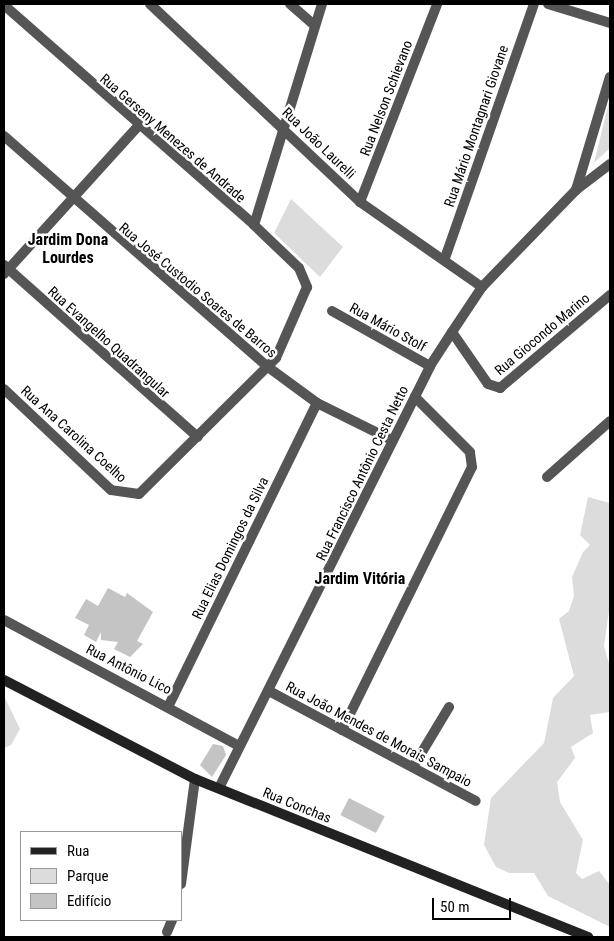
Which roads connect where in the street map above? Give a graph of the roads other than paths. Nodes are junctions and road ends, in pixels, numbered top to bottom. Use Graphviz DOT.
graph roads {
  1 [pos="4,4"];
  2 [pos="150,4"];
  3 [pos="290,4"];
  4 [pos="322,4"];
  5 [pos="437,4"];
  6 [pos="534,4"];
  7 [pos="548,4"];
  8 [pos="610,23"];
  9 [pos="314,25"];
  10 [pos="610,78"];
  11 [pos="138,126"];
  12 [pos="285,129"];
  13 [pos="4,136"];
  14 [pos="610,164"];
  15 [pos="576,190"];
  16 [pos="71,200"];
  17 [pos="360,202"];
  18 [pos="254,225"];
  19 [pos="445,258"];
  20 [pos="5,270"];
  21 [pos="482,287"];
  22 [pos="610,295"];
  23 [pos="332,311"];
  24 [pos="452,332"];
  25 [pos="430,366"];
  26 [pos="268,368"];
  27 [pos="4,389"];
  28 [pos="415,397"];
  29 [pos="317,403"];
  30 [pos="610,421"];
  31 [pos="198,437"];
  32 [pos="392,440"];
  33 [pos="547,477"];
  34 [pos="154,483"];
  35 [pos="4,620"];
  36 [pos="4,680"];
  37 [pos="269,692"];
  38 [pos="169,706"];
  39 [pos="449,707"];
  40 [pos="342,730"];
  41 [pos="239,746"];
  42 [pos="413,767"];
  43 [pos="195,779"];
  44 [pos="219,788"];
  45 [pos="476,801"];
  46 [pos="182,876"];
  47 [pos="172,921"];
  48 [pos="168,932"];
  49 [pos="589,937"];
  1 -- 11 [label="street, Rua Gerseny Menezes de Andrade"];
  2 -- 12 [label="street, Rua João Laurelli"];
  3 -- 9 [label="street"];
  4 -- 9 [label="street"];
  5 -- 17 [label="street, Rua Nelson Schievano"];
  6 -- 19 [label="street, Rua Mário Montagnari Giovane"];
  7 -- 8 [label="street"];
  9 -- 12 [label="street"];
  10 -- 15 [label="street"];
  11 -- 16 [label="street"];
  11 -- 18 [label="street, Rua Gerseny Menezes de Andrade"];
  12 -- 17 [label="street, Rua João Laurelli"];
  12 -- 18 [label="street"];
  13 -- 16 [label="street, Rua José Custodio Soares de Barros"];
  14 -- 15 [label="street"];
  15 -- 21 [label="street"];
  16 -- 20 [label="street"];
  16 -- 26 [label="street, Rua José Custodio Soares de Barros"];
  17 -- 19 [label="street, Rua João Laurelli"];
  18 -- 26 [label="street, Rua Gerseny Menezes de Andrade"];
  19 -- 21 [label="street, Rua João Laurelli"];
  20 -- 31 [label="street, Rua Evangelho Quadrangular"];
  21 -- 24 [label="street"];
  22 -- 24 [label="street, Rua Giocondo Marino"];
  23 -- 25 [label="street, Rua Mário Stolf"];
  24 -- 25 [label="street, Rua Francisco Antônio Cesta Netto"];
  25 -- 28 [label="street, Rua Francisco Antônio Cesta Netto"];
  26 -- 29 [label="street, Rua José Custodio Soares de Barros"];
  26 -- 31 [label="street, Rua Gerseny Menezes de Andrade"];
  27 -- 34 [label="street, Rua Ana Carolina Coelho"];
  28 -- 32 [label="street, Rua Francisco Antônio Cesta Netto"];
  28 -- 40 [label="street"];
  29 -- 32 [label="street, Rua José Custodio Soares de Barros"];
  29 -- 38 [label="street, Rua Elias Domingos da Silva"];
  30 -- 33 [label="street"];
  31 -- 34 [label="street, Rua Gerseny Menezes de Andrade"];
  32 -- 37 [label="street, Rua Francisco Antônio Cesta Netto"];
  35 -- 38 [label="street, Rua Antônio Lico"];
  36 -- 43 [label="main road, Rua Conchas"];
  37 -- 40 [label="street, Rua João Mendes de Morais Sampaio"];
  37 -- 41 [label="street, Rua Francisco Antônio Cesta Netto"];
  38 -- 41 [label="street, Rua Antônio Lico"];
  39 -- 42 [label="street"];
  40 -- 42 [label="street, Rua João Mendes de Morais Sampaio"];
  41 -- 44 [label="street, Rua Francisco Antônio Cesta Netto"];
  42 -- 45 [label="street, Rua João Mendes de Morais Sampaio"];
  43 -- 44 [label="main road, Rua Conchas"];
  43 -- 46 [label="street"];
  44 -- 49 [label="main road, Rua Conchas"];
  47 -- 48 [label="street"];
}
